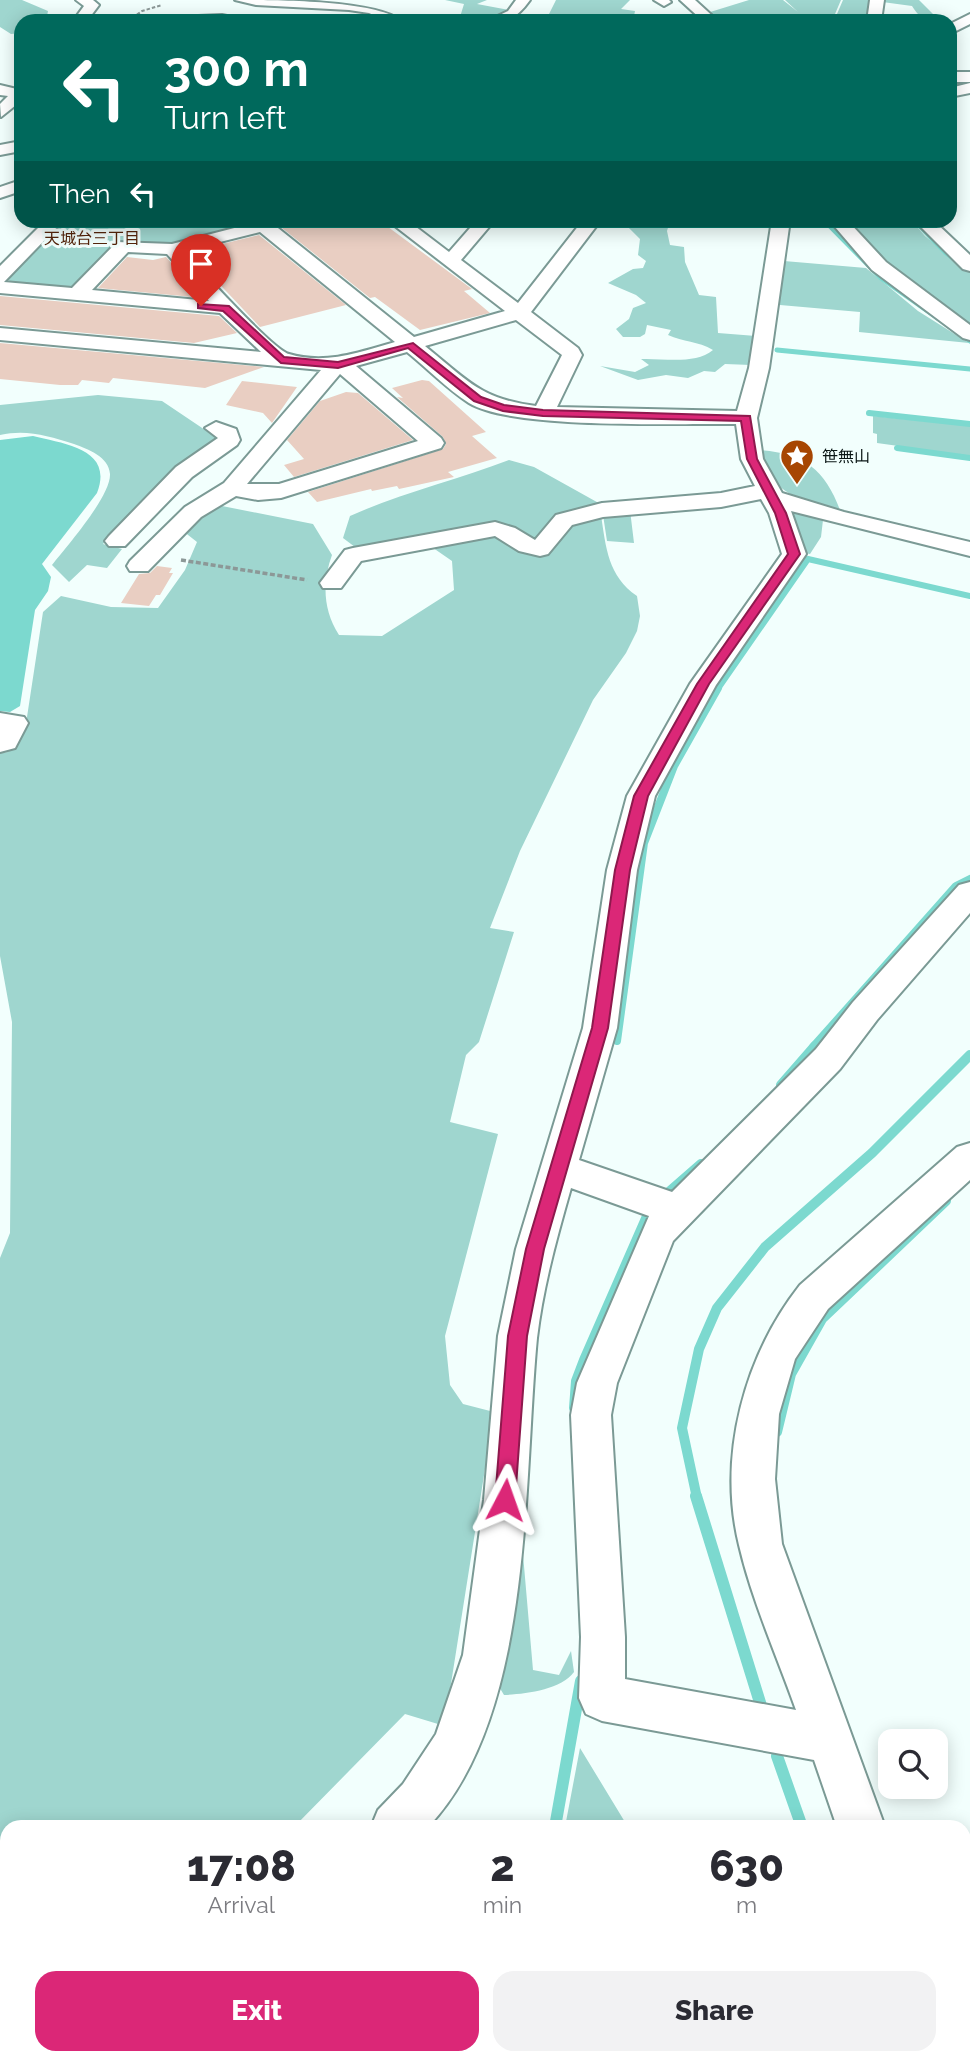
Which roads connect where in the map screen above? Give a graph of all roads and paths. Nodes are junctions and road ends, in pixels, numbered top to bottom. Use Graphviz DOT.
graph roads {
  1 [pos="83,0"];
  2 [pos="242,0"];
  3 [pos="369,0"];
  4 [pos="687,0"];
  5 [pos="287,1"];
  6 [pos="330,4"];
  7 [pos="356,8"];
  8 [pos="85,14"];
  9 [pos="308,14"];
  10 [pos="389,14"];
  11 [pos="703,14"];
  12 [pos="14,99"];
  13 [pos="1,111"];
  14 [pos="48,228"];
  15 [pos="243,228"];
  16 [pos="266,228"];
  17 [pos="406,228"];
  18 [pos="480,228"];
  19 [pos="587,228"];
  20 [pos="780,228"];
  21 [pos="843,228"];
  22 [pos="931,228"];
  23 [pos="172,249"];
  24 [pos="450,261"];
  25 [pos="970,265"];
  26 [pos="0,278"];
  27 [pos="0,287"];
  28 [pos="77,294"];
  29 [pos="226,308"];
  30 [pos="520,313"];
  31 [pos="0,334"];
  32 [pos="970,334"];
  33 [pos="409,345"];
  34 [pos="281,360"];
  35 [pos="338,365"];
  36 [pos="543,413"];
  37 [pos="746,418"];
  38 [pos="216,429"];
  39 [pos="232,488"];
  40 [pos="768,494"];
  41 [pos="153,503"];
  42 [pos="192,512"];
  43 [pos="117,541"];
  44 [pos="970,549"];
  45 [pos="144,560"];
  46 [pos="332,583"];
  47 [pos="0,722"];
  48 [pos="0,743"];
  49 [pos="970,893"];
  50 [pos="970,1158"];
  51 [pos="560,1169"];
  52 [pos="663,1205"];
  53 [pos="830,1740"];
  54 [pos="402,1820"];
  55 [pos="859,1820"];
  1 -- 8 [label="street"];
  2 -- 5 [label="street"];
  3 -- 7 [label="street"];
  4 -- 11 [label="street"];
  5 -- 6 [label="street"];
  6 -- 7 [label="street"];
  6 -- 9 [label="street"];
  7 -- 10 [label="street"];
  12 -- 13 [label="street"];
  14 -- 26 [label="street"];
  15 -- 23 [label="street"];
  16 -- 33 [label="street"];
  17 -- 24 [label="street"];
  18 -- 24 [label="street"];
  19 -- 30 [label="street"];
  20 -- 37 [label="street"];
  21 -- 32 [label="street"];
  22 -- 25 [label="street"];
  23 -- 28 [label="street"];
  23 -- 29 [label="street"];
  24 -- 30 [label="street"];
  27 -- 28 [label="street"];
  28 -- 29 [label="street"];
  29 -- 34 [label="street"];
  30 -- 33 [label="street"];
  30 -- 36 [label="street"];
  31 -- 34 [label="street"];
  33 -- 35 [label="street"];
  33 -- 36 [label="street"];
  34 -- 35 [label="street"];
  35 -- 39 [label="street"];
  35 -- 39 [label="street"];
  36 -- 37 [label="street"];
  37 -- 40 [label="street"];
  38 -- 41 [label="street"];
  39 -- 42 [label="street"];
  40 -- 44 [label="street"];
  40 -- 46 [label="street"];
  40 -- 51 [label="street"];
  41 -- 42 [label="street"];
  41 -- 43 [label="street"];
  42 -- 45 [label="street"];
  45 -- 46 [label="path"];
  47 -- 48 [label="street"];
  49 -- 52 [label="street"];
  50 -- 53 [label="street"];
  51 -- 52 [label="street"];
  51 -- 54 [label="street"];
  52 -- 53 [label="street"];
  53 -- 55 [label="street"];
}
